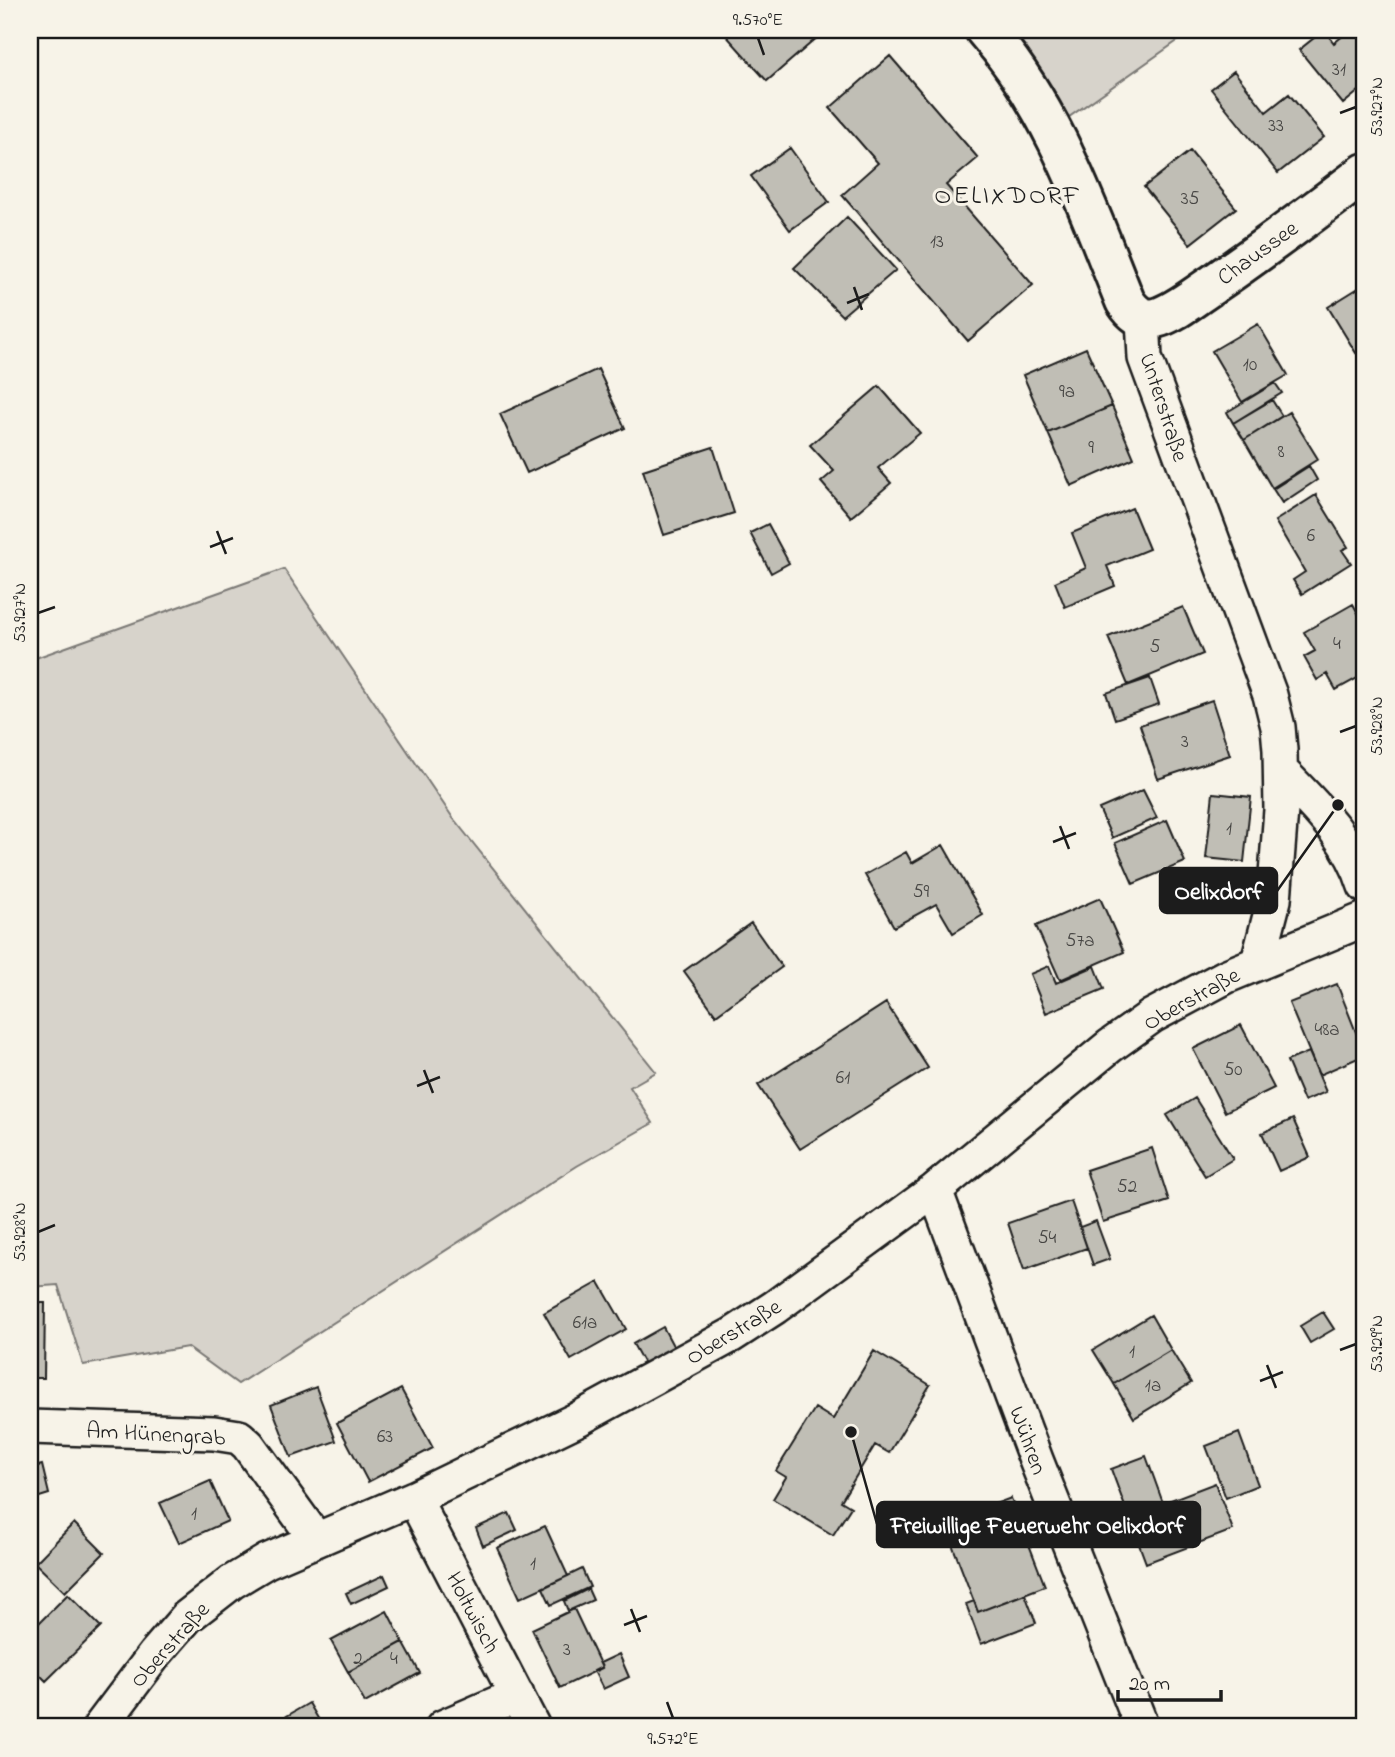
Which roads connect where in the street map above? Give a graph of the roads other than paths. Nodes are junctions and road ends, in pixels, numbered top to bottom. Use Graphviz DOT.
graph roads {
  1 [pos="985,30"];
  2 [pos="1365,173"];
  3 [pos="1143,318"];
  4 [pos="1282,772"];
  5 [pos="1365,886"];
  6 [pos="1365,919"];
  7 [pos="1258,962"];
  8 [pos="935,1190"];
  9 [pos="30,1427"];
  10 [pos="414,1498"];
  11 [pos="316,1539"];
  12 [pos="517,1695"];
  13 [pos="100,1727"];
  14 [pos="443,1727"];
  15 [pos="533,1727"];
  16 [pos="1142,1727"];
  1 -- 3 [label="street"];
  2 -- 3 [label="street, Chaussee"];
  3 -- 4 [label="street, Unterstraße"];
  4 -- 5 [label="street"];
  4 -- 7 [label="street, Unterstraße"];
  6 -- 7 [label="street, Oberstraße"];
  7 -- 8 [label="street, Oberstraße"];
  8 -- 10 [label="street, Oberstraße"];
  8 -- 16 [label="street, Wühren"];
  9 -- 11 [label="street, Am Hünengrab"];
  10 -- 11 [label="street, Oberstraße"];
  10 -- 12 [label="street, Holtwisch"];
  11 -- 13 [label="street, Oberstraße"];
  12 -- 14 [label="street"];
  12 -- 15 [label="street, Holtwisch"];
}
